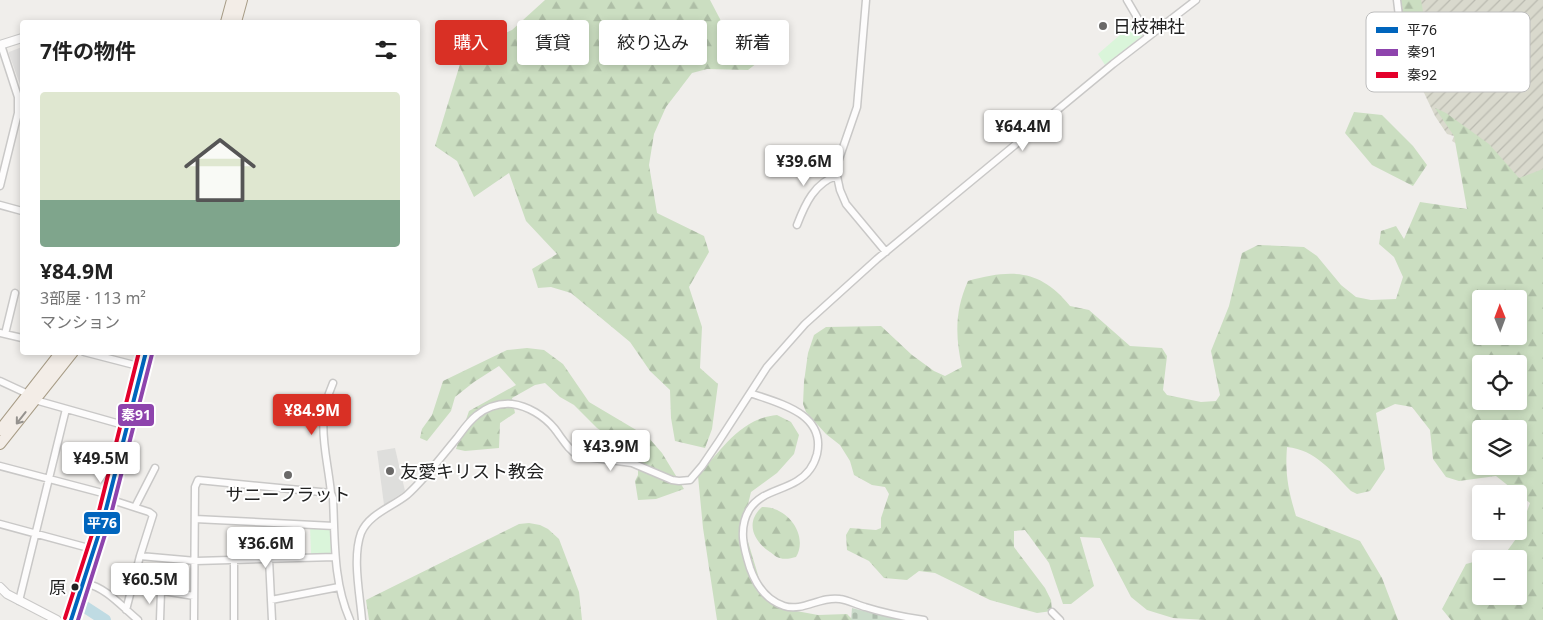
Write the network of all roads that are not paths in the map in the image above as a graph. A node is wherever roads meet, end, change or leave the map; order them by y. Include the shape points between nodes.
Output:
1 (232, 0) edge
2 (242, 0) edge
3 (866, 0) edge
4 (1127, 0) edge
5 (1196, 0) edge
6 (227, 20) edge
7 (237, 20) edge
8 (1148, 36) junction
9 (20, 39) edge
10 (0, 45) edge
11 (20, 96) edge
12 (837, 176) junction
13 (0, 186) edge
14 (0, 205) edge
15 (20, 210) edge
16 (797, 224) dead end
17 (886, 252) junction
18 (15, 293) dead end
19 (2, 334) edge
20 (20, 338) edge
21 (59, 355) edge
22 (70, 355) edge
23 (96, 355) edge
24 (145, 355) edge
25 (142, 367) junction
26 (0, 382) edge
27 (332, 383) dead end
28 (750, 393) junction
29 (32, 397) junction
30 (66, 409) junction
31 (127, 426) junction
32 (0, 430) edge
33 (0, 444) edge
34 (0, 466) edge
35 (155, 468) dead end
36 (49, 479) junction
37 (331, 493) junction
38 (109, 497) junction
39 (135, 507) junction
40 (194, 519) junction
41 (0, 524) edge
42 (334, 526) junction
43 (36, 534) junction
44 (96, 550) junction
45 (140, 556) junction
46 (335, 556) junction
47 (269, 558) junction
48 (234, 560) junction
49 (196, 561) junction
50 (85, 583) junction
51 (132, 586) junction
52 (0, 587) edge
53 (340, 587) junction
54 (161, 591) junction
55 (194, 596) junction
56 (19, 600) junction
57 (271, 600) junction
58 (126, 610) junction
59 (1052, 612) dead end
60 (361, 619) edge
61 (57, 620) edge
62 (71, 620) edge
63 (138, 620) edge
64 (160, 620) edge
65 (194, 620) edge
66 (234, 620) edge
67 (272, 620) edge
68 (350, 620) edge
69 (924, 620) edge
70 (1060, 620) edge

1 - 6 main road
2 - 7 main road
3 - 12 street via 857,108 838,162
4 - 8 street
5 - 8 street
8 - 17 street
9 - 10 street
10 - 11 street
11 - 13 street
12 - 16 street via 816,188
12 - 17 street via 846,204
14 - 15 street
17 - 28 street via 805,324 766,367
18 - 19 street
19 - 20 street
21 - 29 main road
22 - 29 main road
23 - 25 street
24 - 25 street
25 - 31 street
26 - 29 street
27 - 37 street via 322,428
28 - 60 street via 702,466 690,480 679,481 632,463 579,456 545,419 525,407 503,404 484,410 406,495 379,512 362,531 357,555
28 - 69 street via 804,415 815,430 818,444 816,459 804,476 760,498 745,519 744,548 757,586 774,601 790,607 840,599
29 - 30 street
29 - 32 main road
29 -> 33 main road
30 - 31 street
30 - 36 street
31 - 38 street
34 - 36 street
35 - 39 street
36 - 38 street
36 - 43 street
37 - 40 street via 198,480
37 - 42 street
38 - 39 street
38 - 44 street
39 - 45 street via 153,515
40 - 42 street
40 - 49 street
41 - 43 street
42 - 46 street
43 - 44 street
43 - 56 street
44 - 50 street
45 - 49 street
45 - 51 street
46 - 47 street
46 - 53 street
47 - 48 street
47 - 57 street
48 - 49 street
48 - 66 street
49 - 55 street
50 - 58 street via 104,591
50 - 62 street
51 - 54 street
51 - 58 street
52 - 56 street
53 - 57 street
53 - 68 street
54 - 55 street
54 - 64 street
55 - 65 street
56 - 61 street
57 - 67 street
58 - 63 street
59 - 70 street

